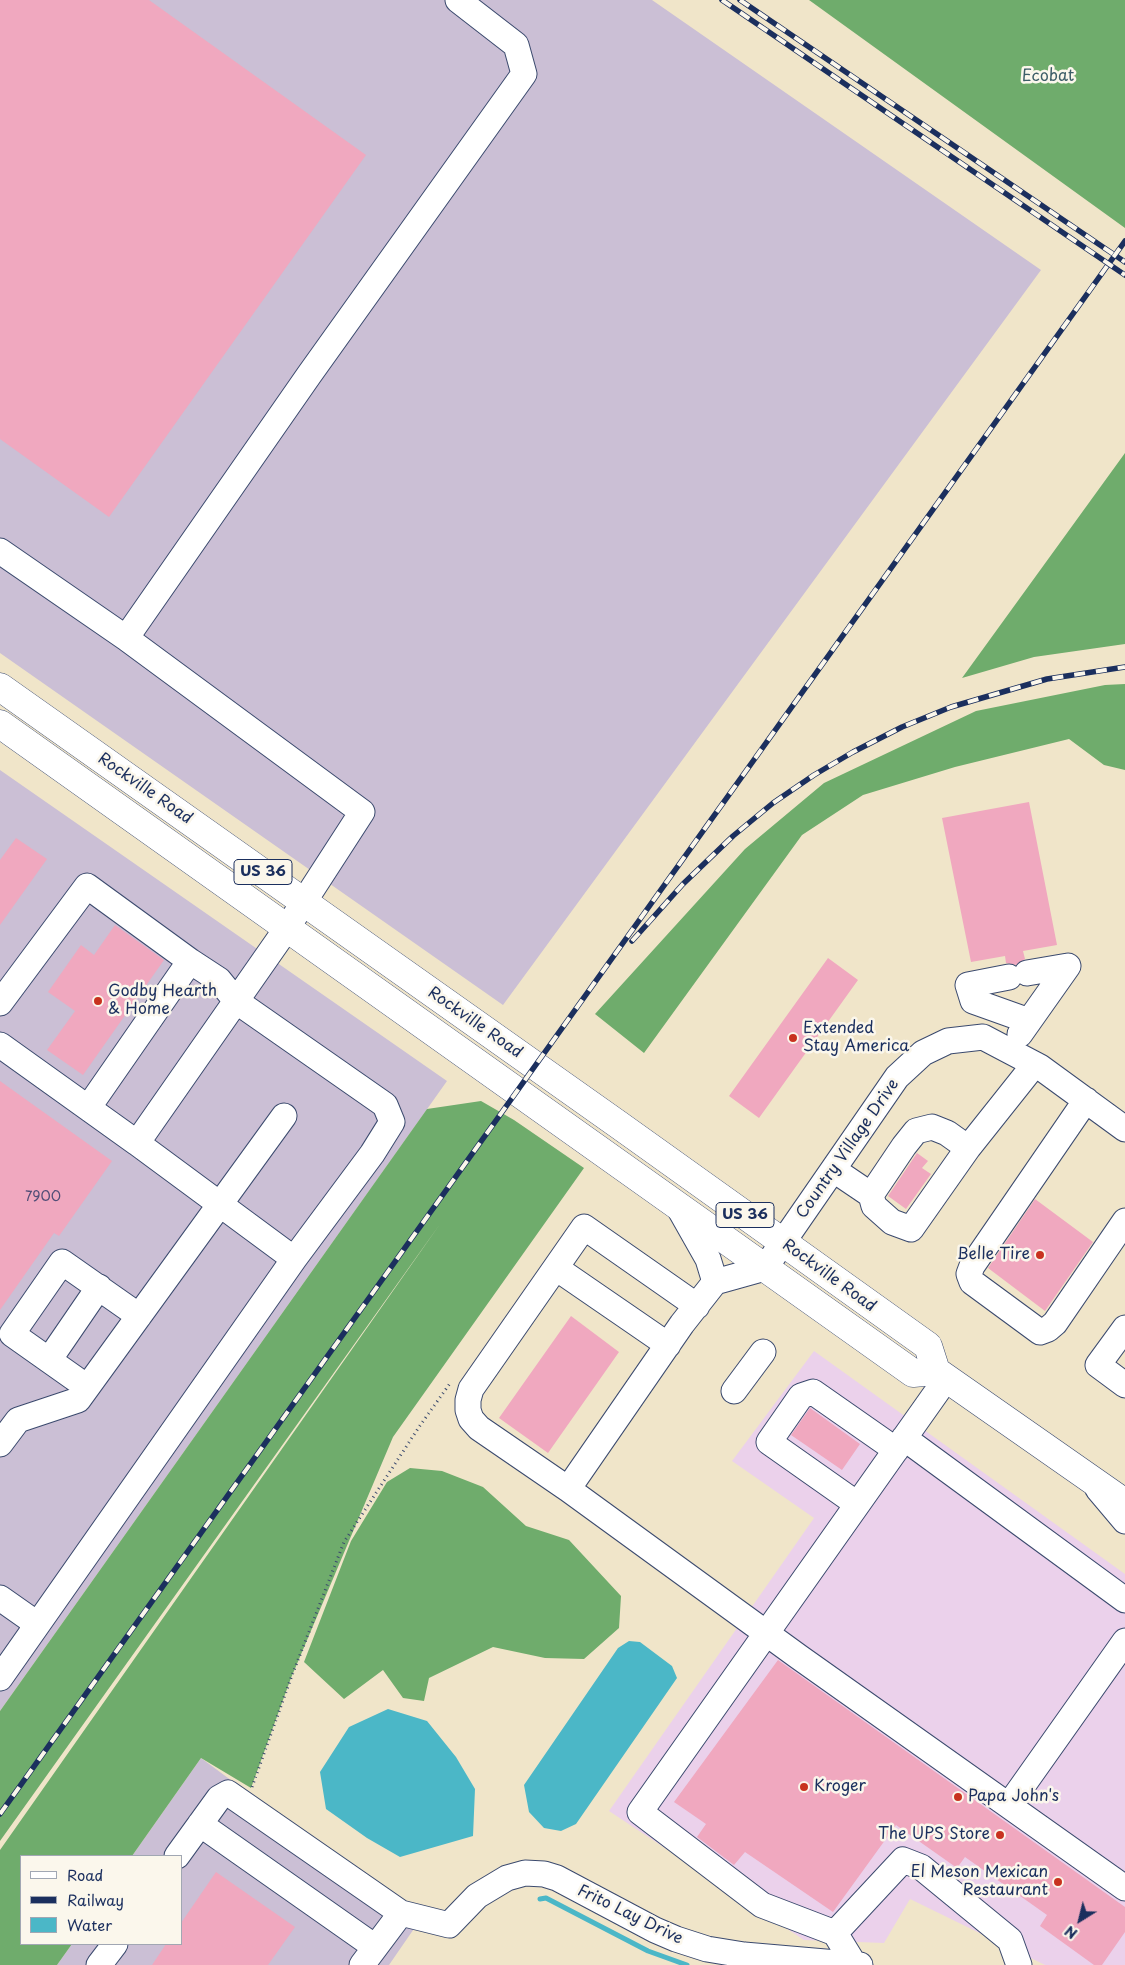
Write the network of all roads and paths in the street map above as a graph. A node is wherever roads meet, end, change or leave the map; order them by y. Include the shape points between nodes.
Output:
1 (458, 0) edge
2 (0, 551) edge
3 (126, 638) junction
4 (0, 687) edge
5 (0, 724) edge
6 (303, 901) junction
7 (287, 928) junction
8 (190, 961) junction
9 (236, 1001) junction
10 (0, 1003) edge
11 (1029, 1021) junction
12 (0, 1045) edge
13 (1008, 1050) junction
14 (1034, 1065) junction
15 (1086, 1100) junction
16 (88, 1108) junction
17 (284, 1116) dead end
18 (1125, 1129) edge
19 (137, 1143) junction
20 (968, 1148) junction
21 (834, 1170) junction
22 (871, 1195) junction
23 (219, 1204) junction
24 (677, 1205) junction
25 (1125, 1221) edge
26 (783, 1242) junction
27 (294, 1259) junction
28 (556, 1268) junction
29 (765, 1268) junction
30 (715, 1282) junction
31 (99, 1287) junction
32 (697, 1306) junction
33 (139, 1316) junction
34 (1125, 1328) edge
35 (668, 1345) junction
36 (763, 1352) dead end
37 (49, 1360) junction
38 (941, 1375) junction
39 (453, 1378) dead end
40 (1125, 1386) edge
41 (87, 1387) junction
42 (734, 1391) dead end
43 (0, 1444) edge
44 (900, 1444) junction
45 (1092, 1481) junction
46 (568, 1489) junction
47 (1125, 1503) edge
48 (857, 1504) junction
49 (1125, 1521) edge
50 (0, 1598) edge
51 (1125, 1600) edge
52 (37, 1624) junction
53 (766, 1633) junction
54 (1125, 1641) edge
55 (0, 1678) edge
56 (251, 1788) dead end
57 (1009, 1805) junction
58 (200, 1824) junction
59 (178, 1855) edge
60 (1125, 1888) edge
61 (401, 1913) junction
62 (835, 1933) junction
63 (114, 1945) edge
64 (369, 1956) edge
65 (854, 1964) edge
66 (100, 1965) edge
67 (860, 1965) edge
68 (1019, 1965) edge

1 - 3 street via 516,45 524,74
2 - 3 street
3 - 6 street via 362,812
4 - 6 main road, Rockville Road / US 36
5 - 7 main road, Rockville Road / US 36
6 - 7 street
6 - 26 main road, Rockville Road / US 36
7 - 9 street
7 - 24 main road, Rockville Road / US 36
8 - 9 street via 218,980
8 - 10 street via 87,886
8 - 16 street
9 - 19 street
9 - 27 street via 385,1105 392,1122
11 - 11 street via 1068,966 968,985 973,1001
11 - 13 street
12 - 16 street
13 - 14 street, Country Village Drive
13 - 21 street, Country Village Drive via 983,1037 948,1041 924,1053 898,1077
14 - 15 street, Country Village Drive
14 - 20 street
15 - 18 street, Country Village Drive
15 - 25 street via 969,1274 972,1282 1040,1332 1054,1323
16 - 19 street
17 - 23 street
19 - 23 street
20 - 22 street via 932,1127 916,1131
20 - 22 street via 911,1229 892,1222 874,1206
21 - 22 street
21 - 26 street, Country Village Drive
23 - 27 street
23 - 33 street
24 - 29 main road, Rockville Road / US 36
24 - 30 street via 708,1259
26 - 29 street, Country Village Drive
26 - 38 main road, Rockville Road / US 36 via 928,1346
27 - 52 street
28 - 32 street via 584,1227
28 - 35 street
28 - 46 street via 471,1389 468,1410 479,1428
29 - 30 street
29 - 38 main road, Rockville Road / US 36 via 913,1373
30 - 32 street
31 - 33 street
31 - 37 street
31 - 37 street via 62,1262 12,1334
32 - 35 street
33 - 41 street
34 - 40 street via 1098,1366
35 - 46 street
36 - 42 street
37 - 41 street
38 - 44 street
38 - 45 main road
39 - 56 path via 344,1542
41 - 43 street via 78,1400 18,1420
44 - 48 street
44 - 48 street via 813,1392 801,1396 769,1442
44 - 51 street
45 - 47 main road
45 - 49 street
46 - 53 street
48 - 53 street
50 - 52 street
52 - 55 street
53 - 57 street
53 - 62 street via 640,1812 762,1905
54 - 57 street
57 - 60 street
58 - 59 street
58 - 61 street via 219,1798 228,1793
58 - 64 street
61 - 64 street
61 - 65 street, Frito Lay Drive via 449,1925 477,1896 507,1878 524,1873 544,1874 656,1930 707,1949
62 - 65 street
62 - 68 street via 903,1860 921,1867 1010,1940
63 - 66 street
65 - 67 street, Frito Lay Drive

